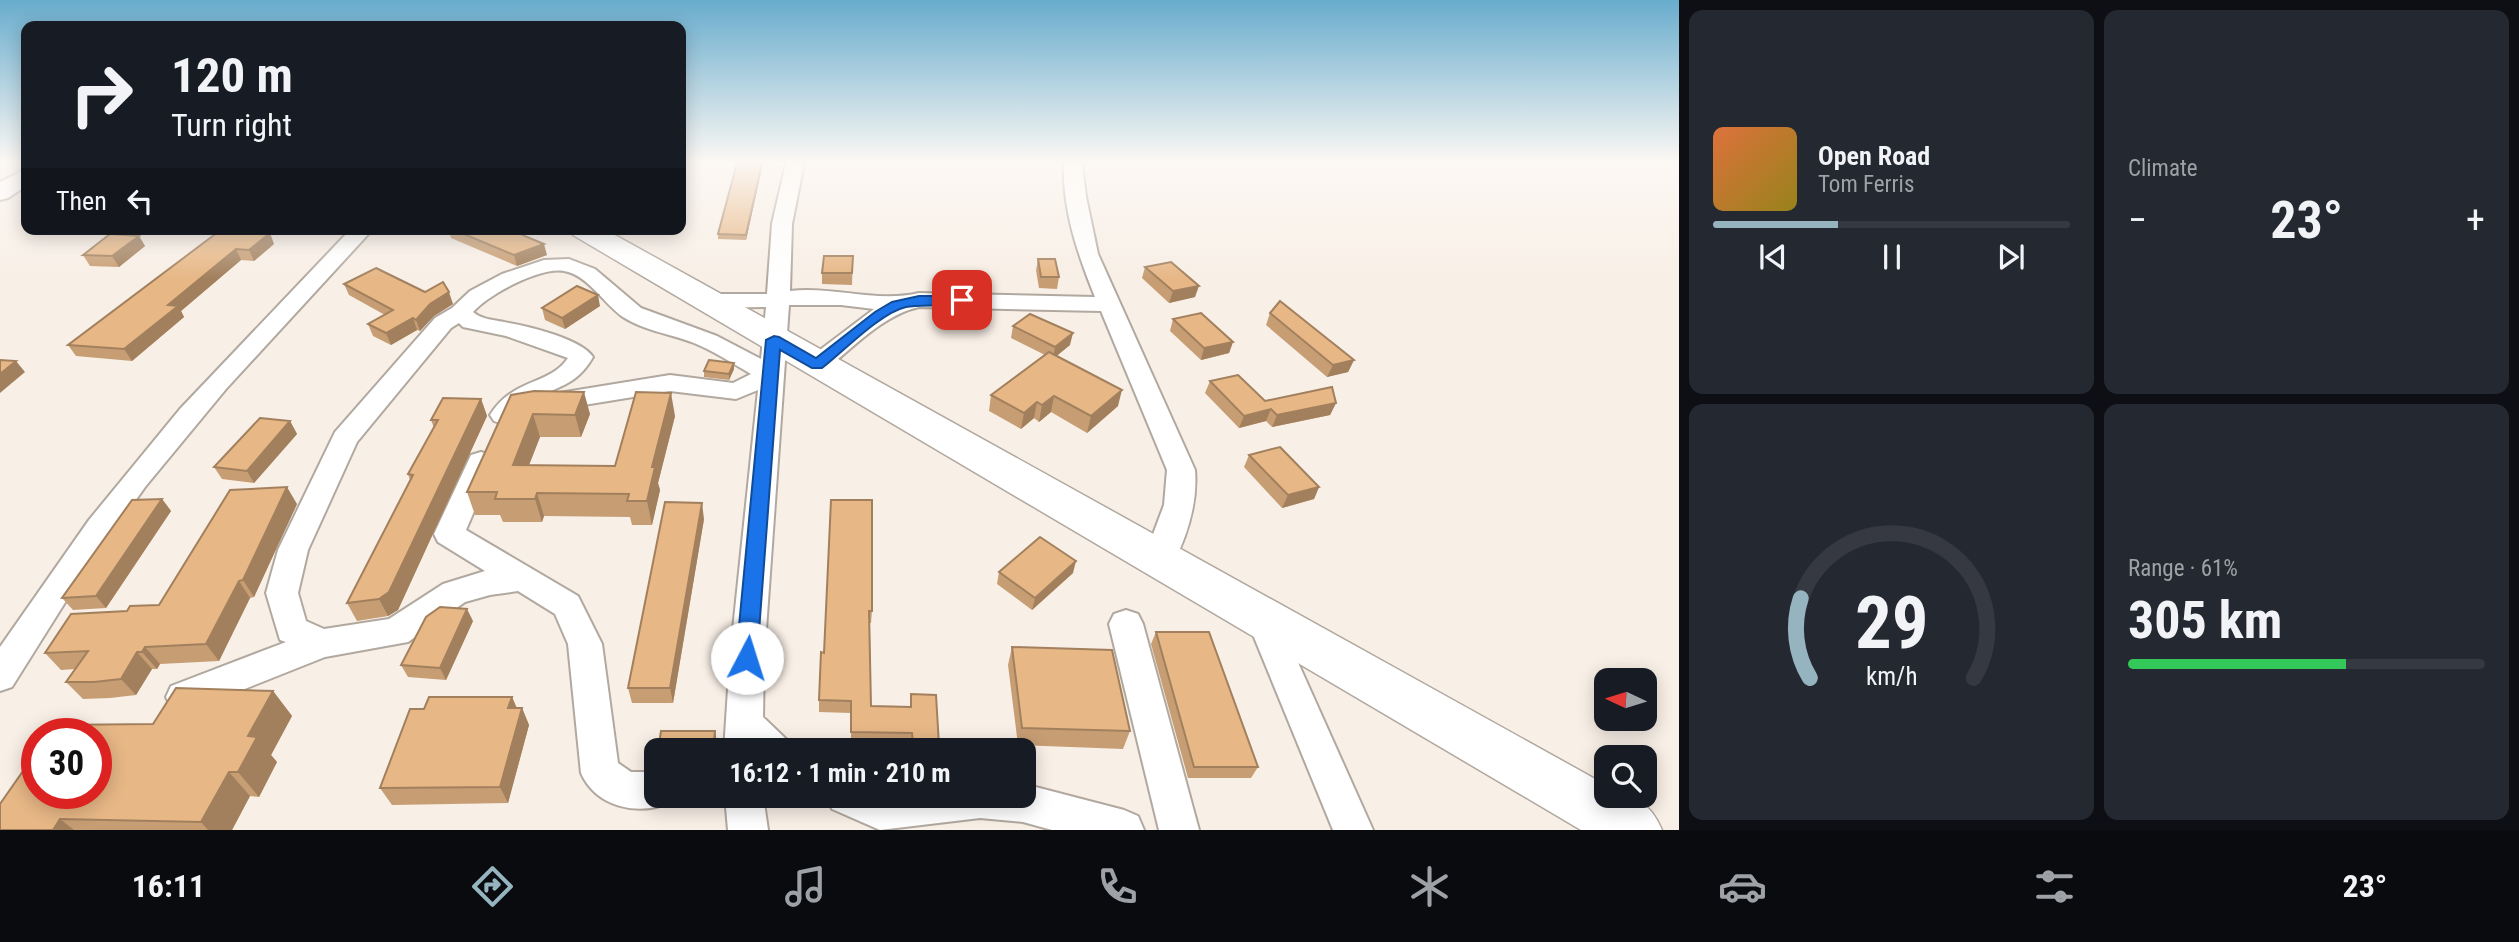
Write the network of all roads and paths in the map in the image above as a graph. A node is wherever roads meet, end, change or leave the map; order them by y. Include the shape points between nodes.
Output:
1 (787, 202) edge
2 (1077, 202) edge
3 (357, 235) edge
4 (593, 235) edge
5 (1108, 304) junction
6 (897, 305) junction
7 (460, 313) junction
8 (774, 338) junction
9 (817, 364) junction
10 (506, 408) junction
11 (1159, 561) junction
12 (522, 578) junction
13 (1263, 620) junction
14 (1126, 624) dead end
15 (323, 643) junction
16 (0, 676) edge
17 (184, 697) edge
18 (744, 738) edge
19 (644, 790) edge
20 (1036, 806) edge
21 (745, 808) edge
22 (874, 808) edge
23 (906, 808) edge
24 (748, 830) edge
25 (1124, 830) edge
26 (1179, 830) edge
27 (1353, 830) edge
28 (1634, 830) edge

1 - 8 street
2 - 5 street via 1088,254
3 - 16 street via 190,415 136,480 83,549
4 - 8 main road
5 - 6 street via 946,299
5 - 11 street via 1181,470 1183,487
6 - 8 street via 797,297
6 - 9 street
7 - 8 street via 471,300 495,287 539,267 567,264 599,281 633,313 663,326 708,341
7 - 10 street via 471,321 573,350 581,357 566,374
7 - 15 street via 443,323 345,438 293,550 282,593 292,630
8 - 9 main road
8 - 10 street via 736,391 670,383
8 - 18 street
9 - 11 main road
10 - 12 street via 449,534
11 - 13 main road
12 - 15 street via 454,593 396,632
12 - 19 street via 567,606 584,644 600,773 626,790
13 - 27 street
13 - 28 main road
14 - 26 street
15 - 17 street
20 - 25 street
21 - 24 street
22 - 23 street

